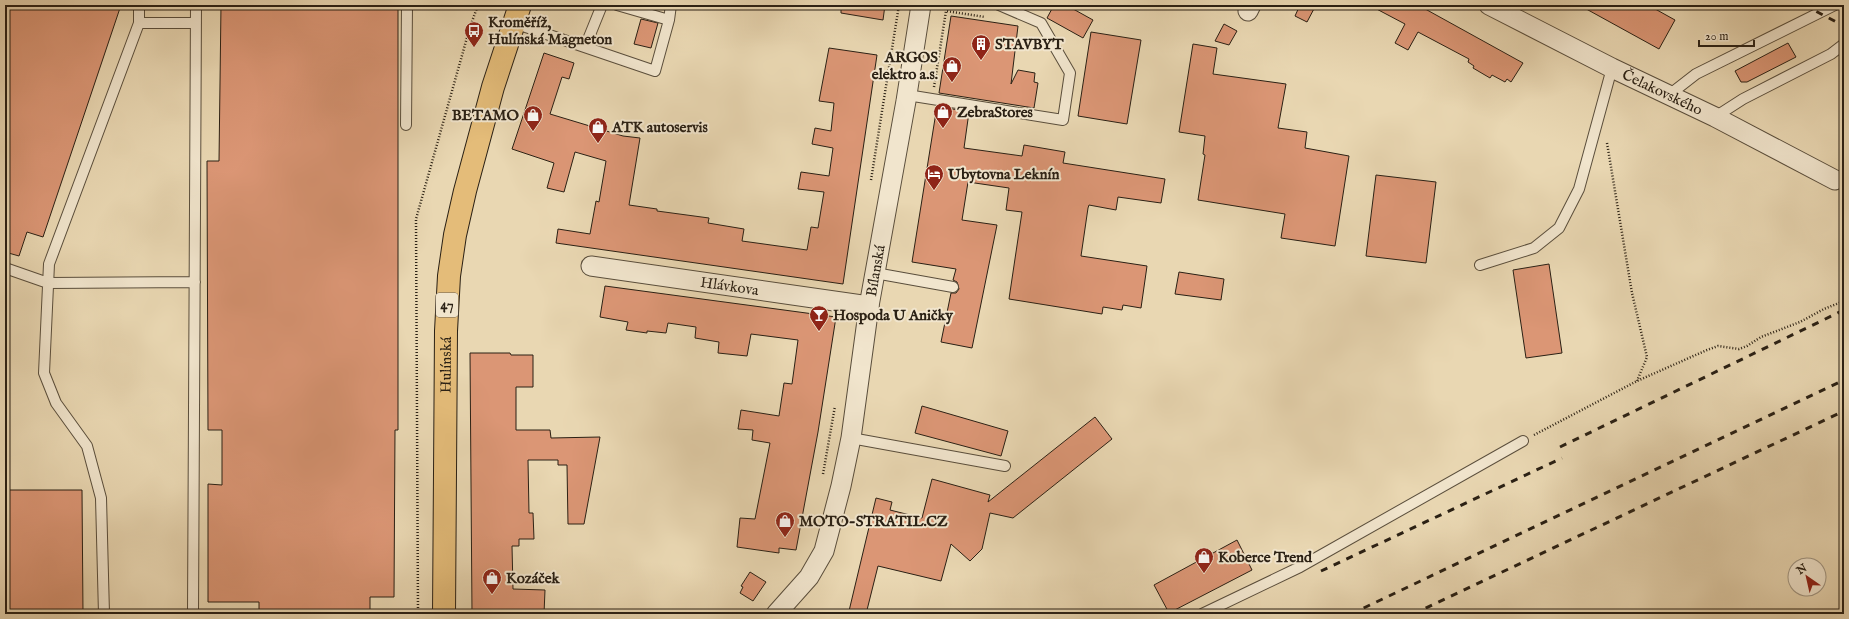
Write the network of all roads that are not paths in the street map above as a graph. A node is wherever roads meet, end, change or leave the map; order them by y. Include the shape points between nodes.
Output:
1 (139, 5) edge
2 (196, 5) edge
3 (407, 5) edge
4 (602, 5) edge
5 (617, 5) edge
6 (671, 5) edge
7 (921, 5) edge
8 (1000, 5) edge
9 (1489, 5) edge
10 (1835, 5) edge
11 (517, 14) edge
12 (669, 20) junction
13 (139, 23) junction
14 (196, 23) junction
15 (1844, 44) edge
16 (585, 47) junction
17 (1612, 68) junction
18 (908, 90) junction
19 (1669, 96) junction
20 (1715, 117) junction
21 (406, 125) dead end
22 (1839, 182) edge
23 (1480, 265) dead end
24 (591, 266) dead end
25 (5, 268) edge
26 (875, 273) junction
27 (195, 282) junction
28 (48, 283) junction
29 (953, 286) dead end
30 (869, 306) junction
31 (851, 438) junction
32 (1523, 441) road end
33 (1005, 466) dead end
34 (104, 614) edge
35 (193, 614) edge
36 (444, 614) edge
37 (776, 614) edge
38 (1202, 614) edge

1 - 13 lane
2 - 14 lane
3 - 21 lane
4 - 16 lane
5 - 12 lane
6 - 12 lane
7 - 18 street, Bílanská
8 - 18 lane via 1041,23 1070,73 1063,120
9 - 17 street, Čelakovského
10 - 19 lane via 1696,74
11 - 16 lane
11 - 36 main road, Hulínská / 47 via 493,87 465,191 449,276 446,331
12 - 16 lane via 655,71
13 - 14 lane
13 - 28 lane via 49,264
14 - 27 lane
15 - 20 lane via 1831,54 1743,99
17 - 19 street, Čelakovského
17 - 23 lane via 1579,189 1559,228 1534,248
18 - 26 street, Bílanská
19 - 20 street, Čelakovského
20 - 22 street, Čelakovského
24 - 30 street, Hlávkova
25 - 28 lane
26 - 29 lane
26 - 30 street, Bílanská
27 - 28 lane
27 - 35 lane
28 - 34 lane via 44,373 56,403 87,446 101,498
30 - 31 street, Bílanská
31 - 33 lane
31 - 37 street, Bílanská via 824,551 809,577
32 - 38 lane via 1300,567

